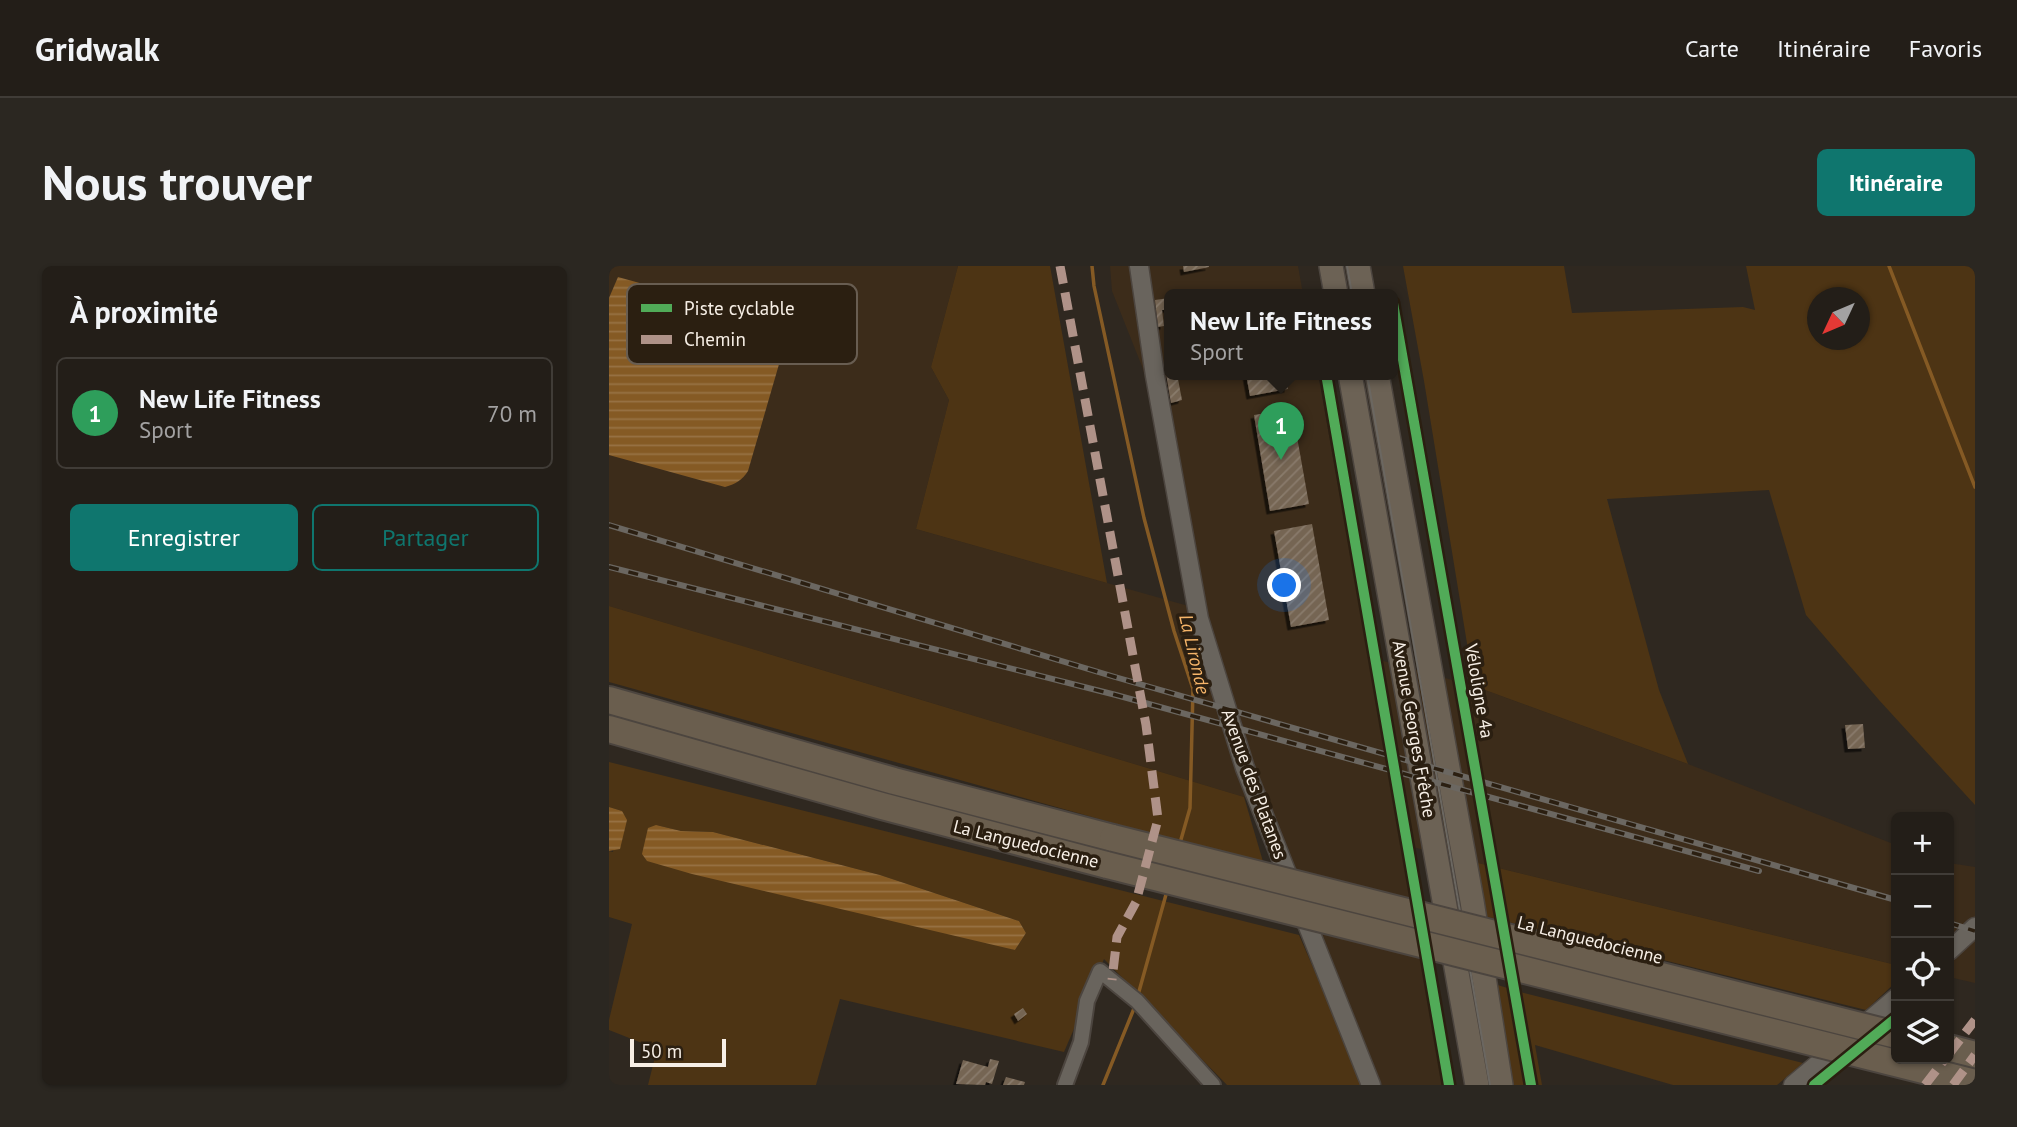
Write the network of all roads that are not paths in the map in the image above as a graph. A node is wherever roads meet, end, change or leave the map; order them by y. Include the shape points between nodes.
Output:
1 (1139, 266) edge
2 (1331, 266) edge
3 (1358, 266) edge
4 (1335, 289) edge
5 (1362, 289) edge
6 (1351, 380) edge
7 (1378, 380) edge
8 (609, 700) edge
9 (609, 729) edge
10 (1975, 927) edge
11 (1954, 946) edge
12 (1892, 1001) edge
13 (1891, 1034) edge
14 (1954, 1049) edge
15 (1975, 1055) edge
16 (1975, 1083) edge
17 (1065, 1085) edge
18 (1213, 1085) edge
19 (1371, 1085) edge
20 (1477, 1085) edge
21 (1501, 1085) edge
22 (1793, 1085) edge

1 - 19 street, Avenue des Platanes via 1199,619 1245,768
2 - 4 main road
3 - 5 main road
6 - 20 main road, Avenue Georges Frêche
7 - 21 main road, Avenue Georges Frêche
8 - 13 highway, La Languedocienne, bridge via 1113,838
9 - 16 highway, La Languedocienne, bridge via 1107,864
10 - 11 street
12 - 22 street
14 - 15 highway
17 - 18 street via 1081,1042 1087,1001 1100,971 1137,1001

